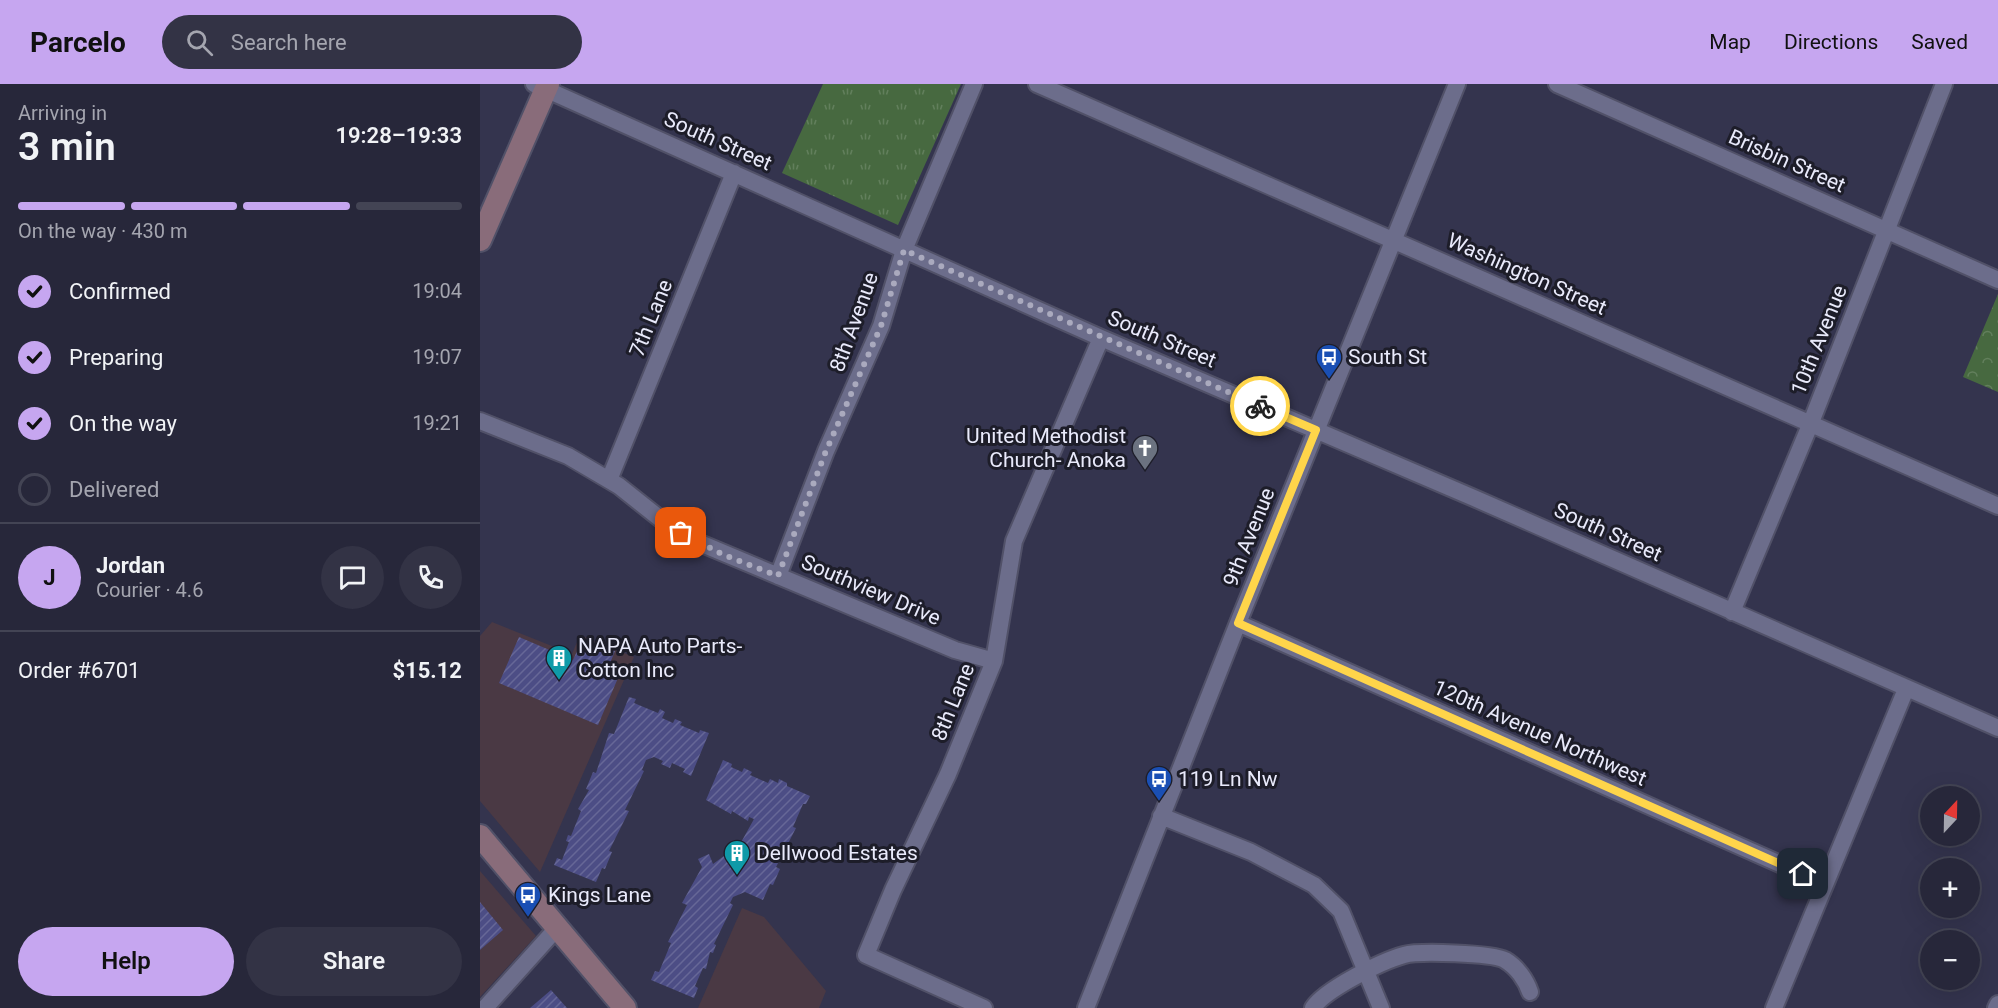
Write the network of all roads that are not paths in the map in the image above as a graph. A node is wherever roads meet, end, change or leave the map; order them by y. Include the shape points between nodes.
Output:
1 (974, 84) edge
2 (1037, 84) edge
3 (1457, 84) edge
4 (1557, 84) edge
5 (1944, 84) edge
6 (542, 86) edge
7 (734, 173) junction
8 (1887, 230) junction
9 (480, 240) edge
10 (1396, 240) junction
11 (904, 250) junction
12 (1998, 280) edge
13 (1101, 338) junction
14 (480, 421) edge
15 (1810, 425) junction
16 (1316, 430) junction
17 (609, 480) junction
18 (1998, 506) edge
19 (778, 576) junction
20 (1732, 612) junction
21 (1238, 623) junction
22 (994, 661) junction
23 (1906, 689) junction
24 (1998, 728) edge
25 (1161, 816) junction
26 (480, 836) edge
27 (1825, 884) junction
28 (557, 928) junction
29 (1366, 972) junction
30 (1530, 992) dead end
31 (485, 1008) edge
32 (625, 1008) edge
33 (984, 1008) edge
34 (1086, 1008) edge
35 (1313, 1008) edge
36 (1381, 1008) edge
37 (1774, 1008) edge

1 - 11 street, 8th Avenue
2 - 10 street, Washington Street
3 - 10 street, 9th Avenue
4 - 8 street, Brisbin Street
5 - 8 street, 10th Avenue
6 - 7 street, South Street
6 - 9 main road
7 - 11 street, South Street
7 - 17 street, 7th Lane
8 - 12 street, Brisbin Street
8 - 15 street, 10th Avenue
10 - 15 street, Washington Street
10 - 16 street, 9th Avenue
11 - 13 street, South Street
11 - 19 street, 8th Avenue via 881,326 826,451
13 - 16 street, South Street
13 - 22 street, 8th Lane via 1014,541
14 - 17 street, Southview Drive via 568,456
15 - 18 street, Washington Street
15 - 20 street, 10th Avenue
16 - 20 street, South Street
16 - 21 street, 9th Avenue
17 - 19 street, Southview Drive via 686,536
19 - 22 street, Southview Drive via 955,650
20 - 23 street, South Street
21 - 25 street, 9th Avenue
21 - 27 street, 120th Avenue Northwest
22 - 33 street, 8th Lane via 866,955
23 - 24 street, South Street
23 - 27 street
25 - 29 street via 1251,852 1314,885 1341,911
25 - 34 street, 9th Avenue
26 - 28 main road
27 - 37 street
28 - 31 street
28 - 32 main road
29 - 30 street via 1405,954 1484,954 1505,960 1525,978
29 - 35 street via 1319,998
29 - 36 street

